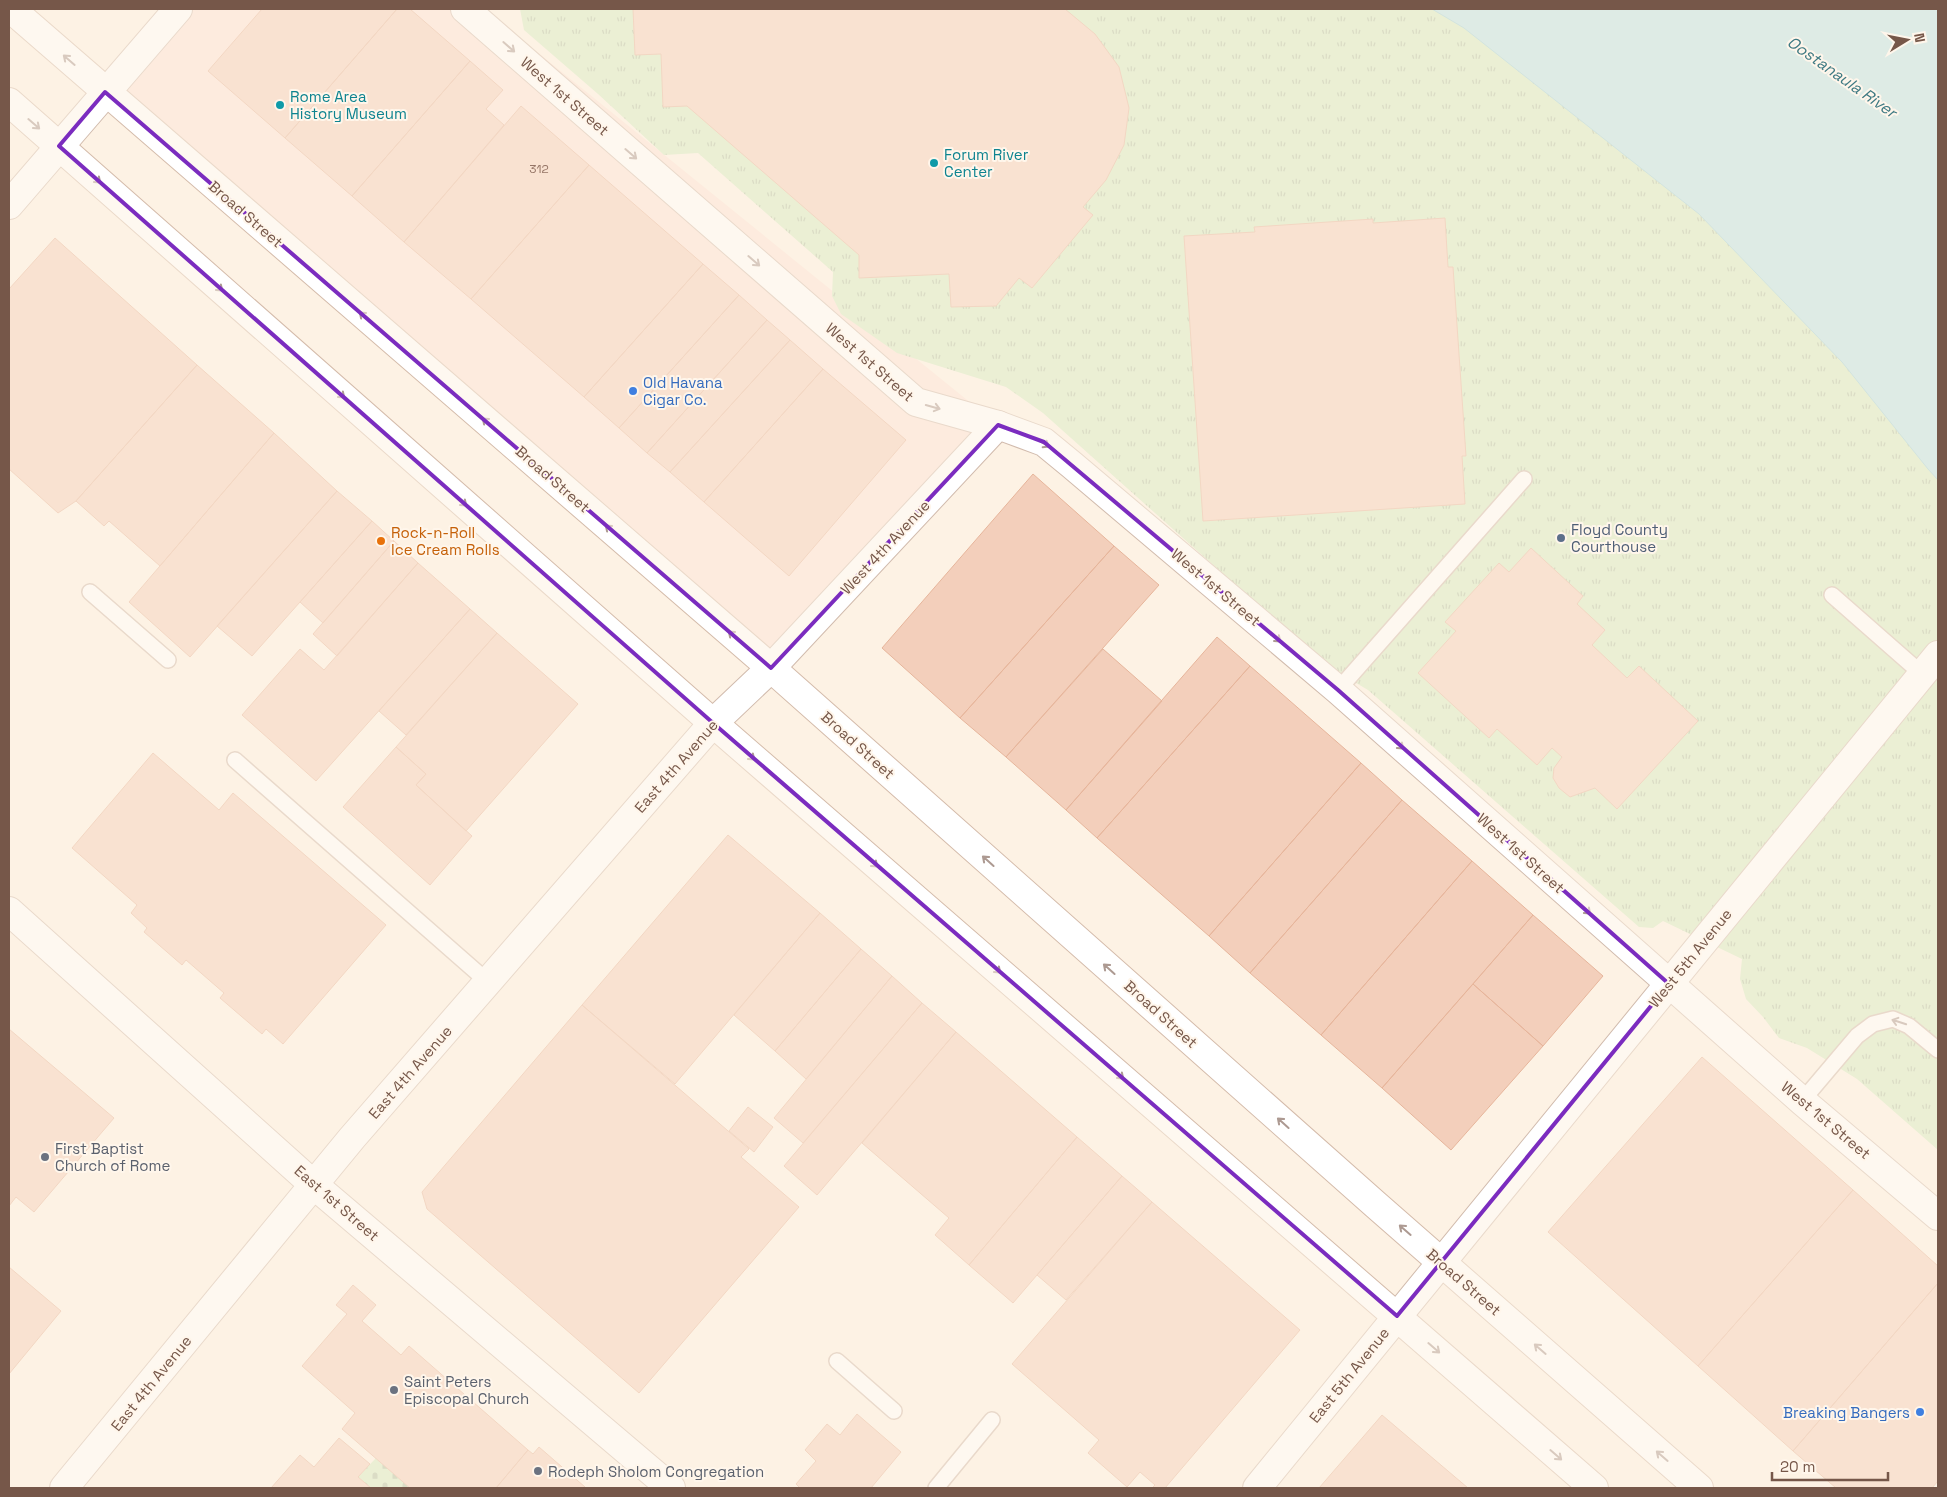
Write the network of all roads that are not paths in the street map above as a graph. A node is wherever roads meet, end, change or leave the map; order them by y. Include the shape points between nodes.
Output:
1 (11, 9) edge
2 (178, 9) edge
3 (465, 9) edge
4 (105, 92) junction
5 (9, 102) edge
6 (59, 146) junction
7 (9, 205) edge
8 (998, 425) junction
9 (1524, 479) dead end
10 (90, 592) dead end
11 (1832, 595) dead end
12 (168, 660) dead end
13 (1930, 664) edge
14 (771, 668) junction
15 (1338, 690) junction
16 (712, 723) junction
17 (235, 760) dead end
18 (9, 911) edge
19 (488, 982) junction
20 (1669, 984) junction
21 (1938, 1050) edge
22 (1802, 1101) junction
23 (314, 1185) junction
24 (1938, 1216) edge
25 (1442, 1262) junction
26 (1397, 1316) junction
27 (838, 1362) dead end
28 (894, 1411) dead end
29 (992, 1420) dead end
30 (64, 1488) edge
31 (671, 1488) edge
32 (936, 1488) edge
33 (1257, 1488) edge
34 (1594, 1488) edge
35 (1699, 1488) edge

4 -> 1 street, Broad Street
2 - 4 street
3 -> 8 street, West 1st Street via 916,402
4 - 6 street
14 -> 4 street, Broad Street
5 -> 6 street
6 - 7 street
6 -> 16 street
8 - 14 street, West 4th Avenue
8 -> 15 street, West 1st Street via 1044,442
9 - 15 lane
10 - 12 lane
11 - 13 lane
13 - 20 street, West 5th Avenue
14 - 16 street, East 4th Avenue
25 -> 14 street, Broad Street
15 -> 20 street, West 1st Street
16 - 19 street, East 4th Avenue
16 -> 26 street
17 - 19 lane
18 - 23 street, East 1st Street
19 - 23 street, East 4th Avenue
20 - 22 street, West 1st Street
20 - 25 street, West 5th Avenue
21 -> 22 lane via 1909,1026 1893,1019 1873,1024 1857,1036
22 - 24 street, West 1st Street
23 - 30 street, East 4th Avenue
23 - 31 street, East 1st Street
25 - 26 street, East 5th Avenue
35 -> 25 street, Broad Street
26 - 33 street, East 5th Avenue
26 -> 34 street
27 - 28 lane
29 - 32 lane

